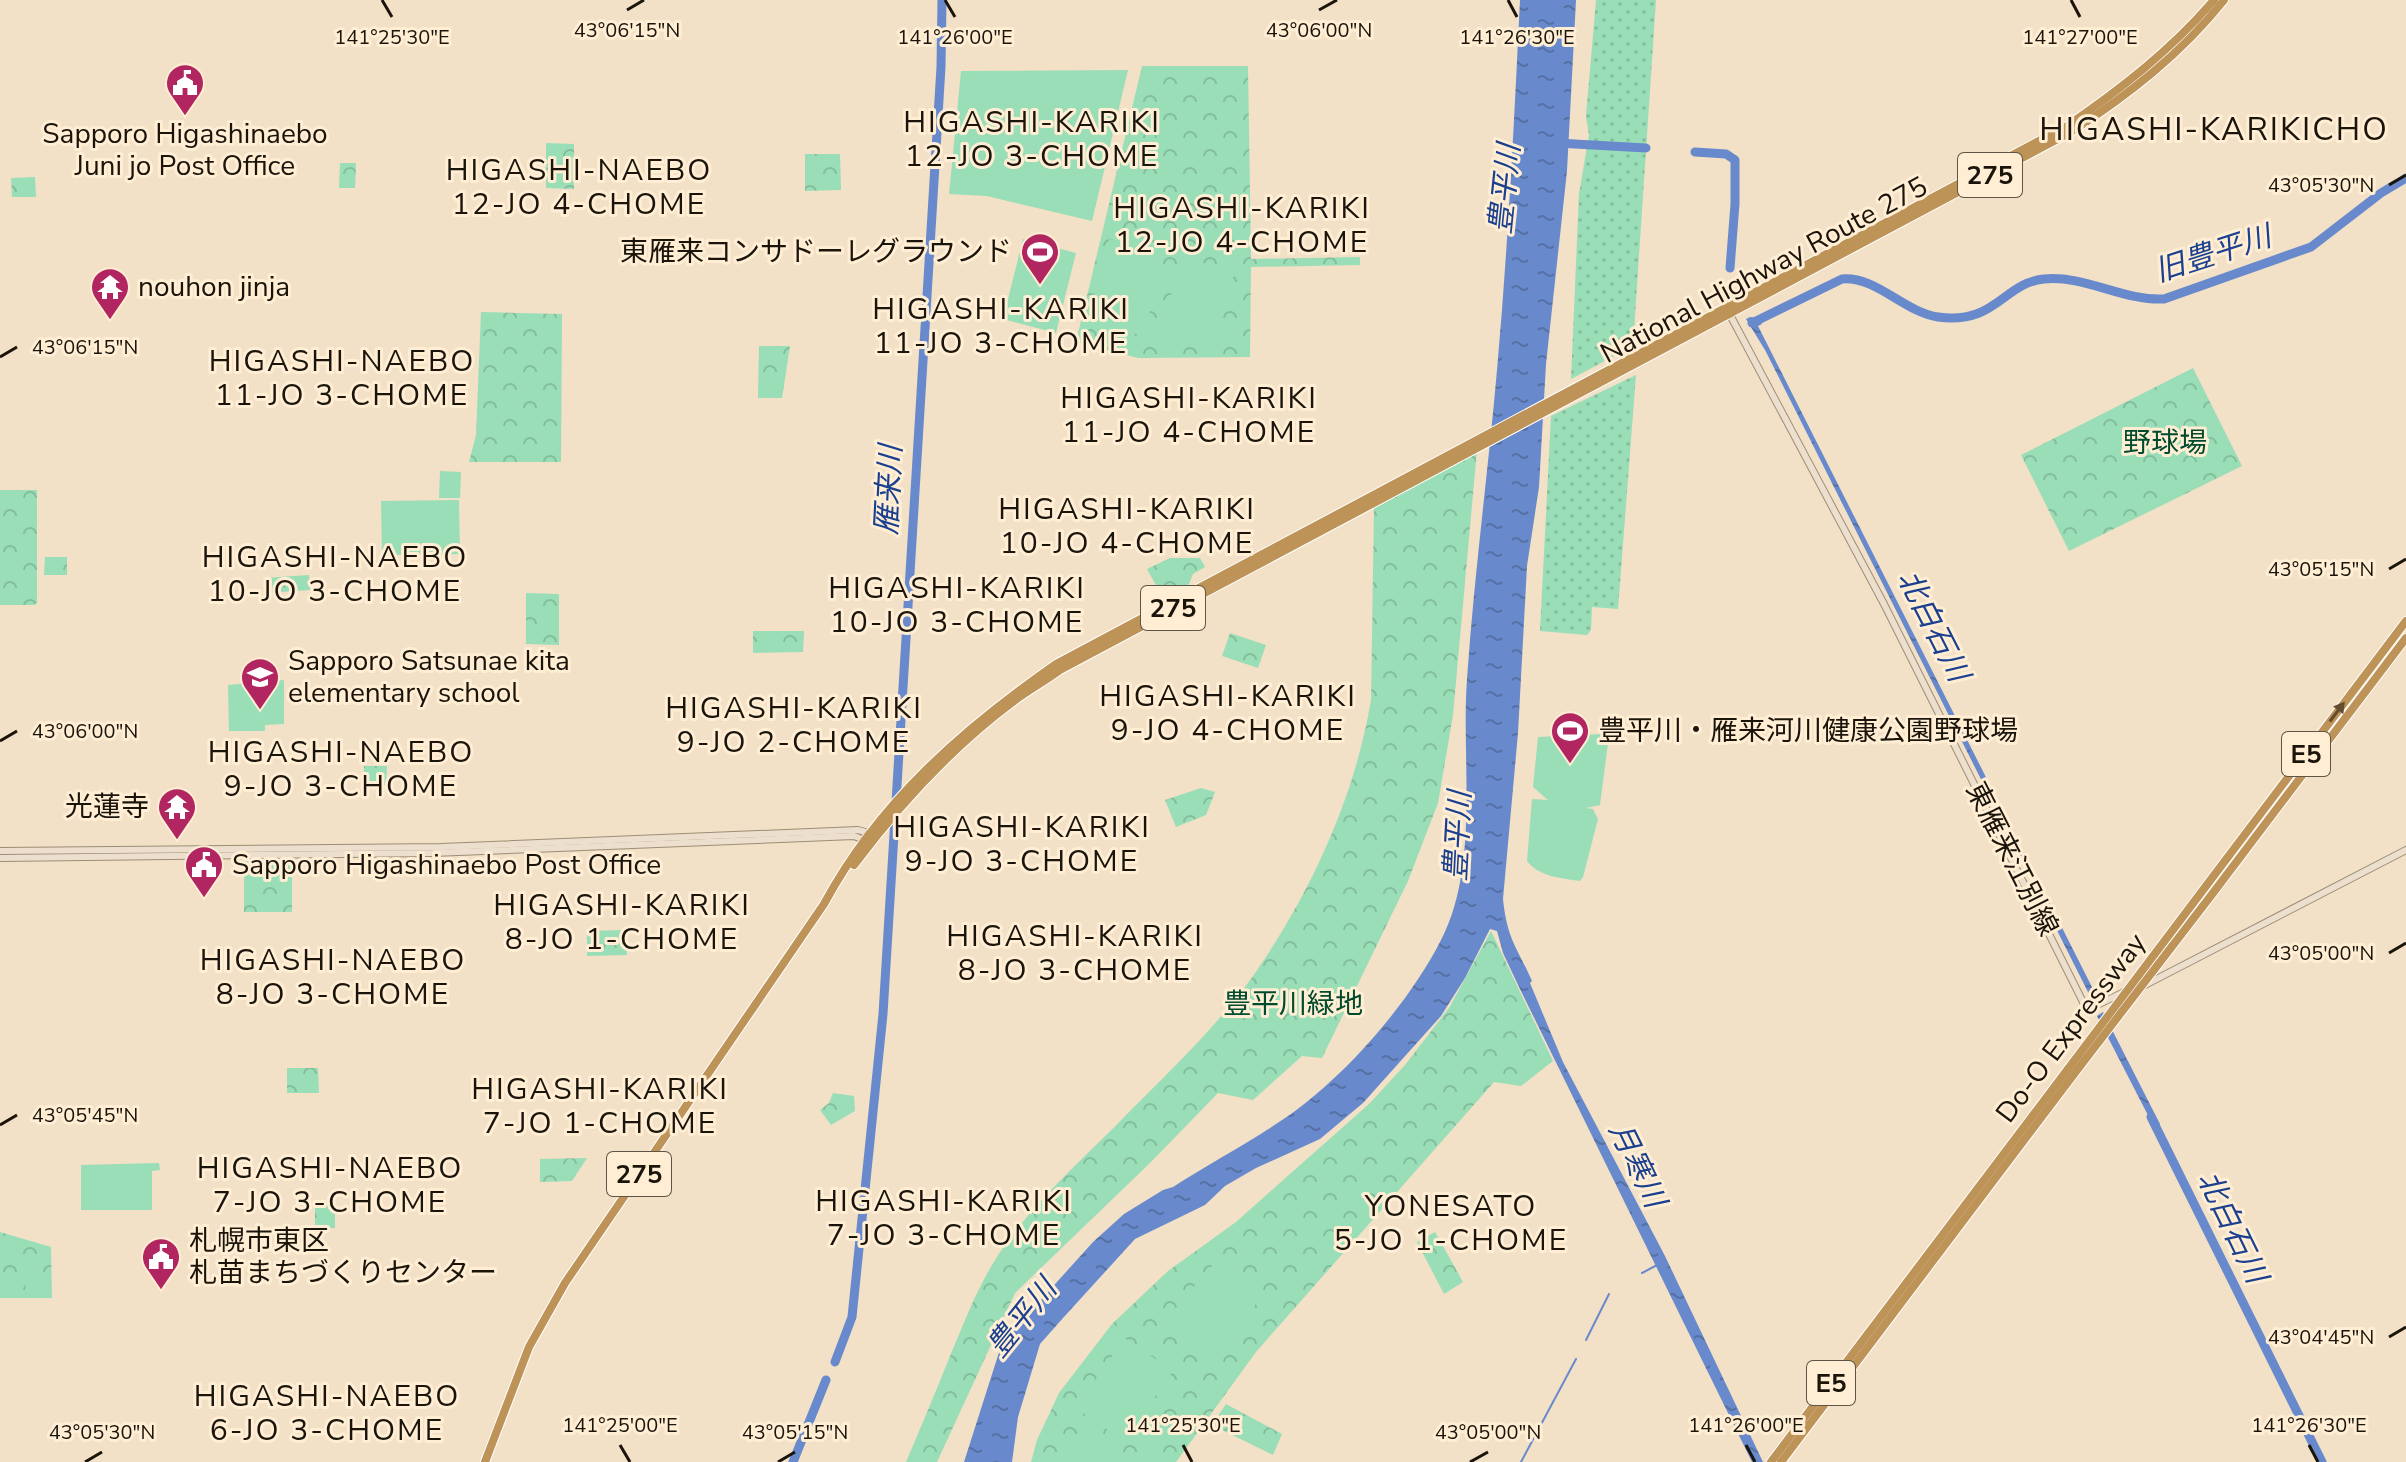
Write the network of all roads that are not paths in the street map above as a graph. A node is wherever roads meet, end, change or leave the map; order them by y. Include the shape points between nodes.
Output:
1 (2214, 0) edge
2 (2224, 0) edge
3 (1728, 310) junction
4 (1297, 538) junction
5 (2406, 621) edge
6 (2406, 638) edge
7 (870, 838) junction
8 (2406, 850) edge
9 (0, 851) edge
10 (0, 858) edge
11 (2209, 890) junction
12 (1894, 1305) junction
13 (485, 1462) edge
14 (1771, 1462) edge
15 (1781, 1462) edge

1 - 3 highway, National Highway Route 275 / 275 via 2148,67 2067,126
2 - 3 highway, National Highway Route 275 / 275 via 2155,72 2071,132
3 - 4 highway, National Highway Route 275 / 275
3 - 8 main road, 東雁来江別線 via 1884,604 2087,1010 2148,984
4 - 7 highway, 275 via 1060,670 1013,702 959,747
4 - 7 highway, 275 via 1056,664 982,717 930,763
11 -> 5 highway, Do-O Expressway / E5
6 - 11 highway, Do-O Expressway / E5
7 - 9 main road via 858,830 391,848
7 - 10 main road via 468,852
7 - 13 highway, 275 via 569,1277 529,1347
11 - 12 highway, Do-O Expressway / E5, bridge
12 - 14 highway, Do-O Expressway / E5
12 - 15 highway, Do-O Expressway / E5

